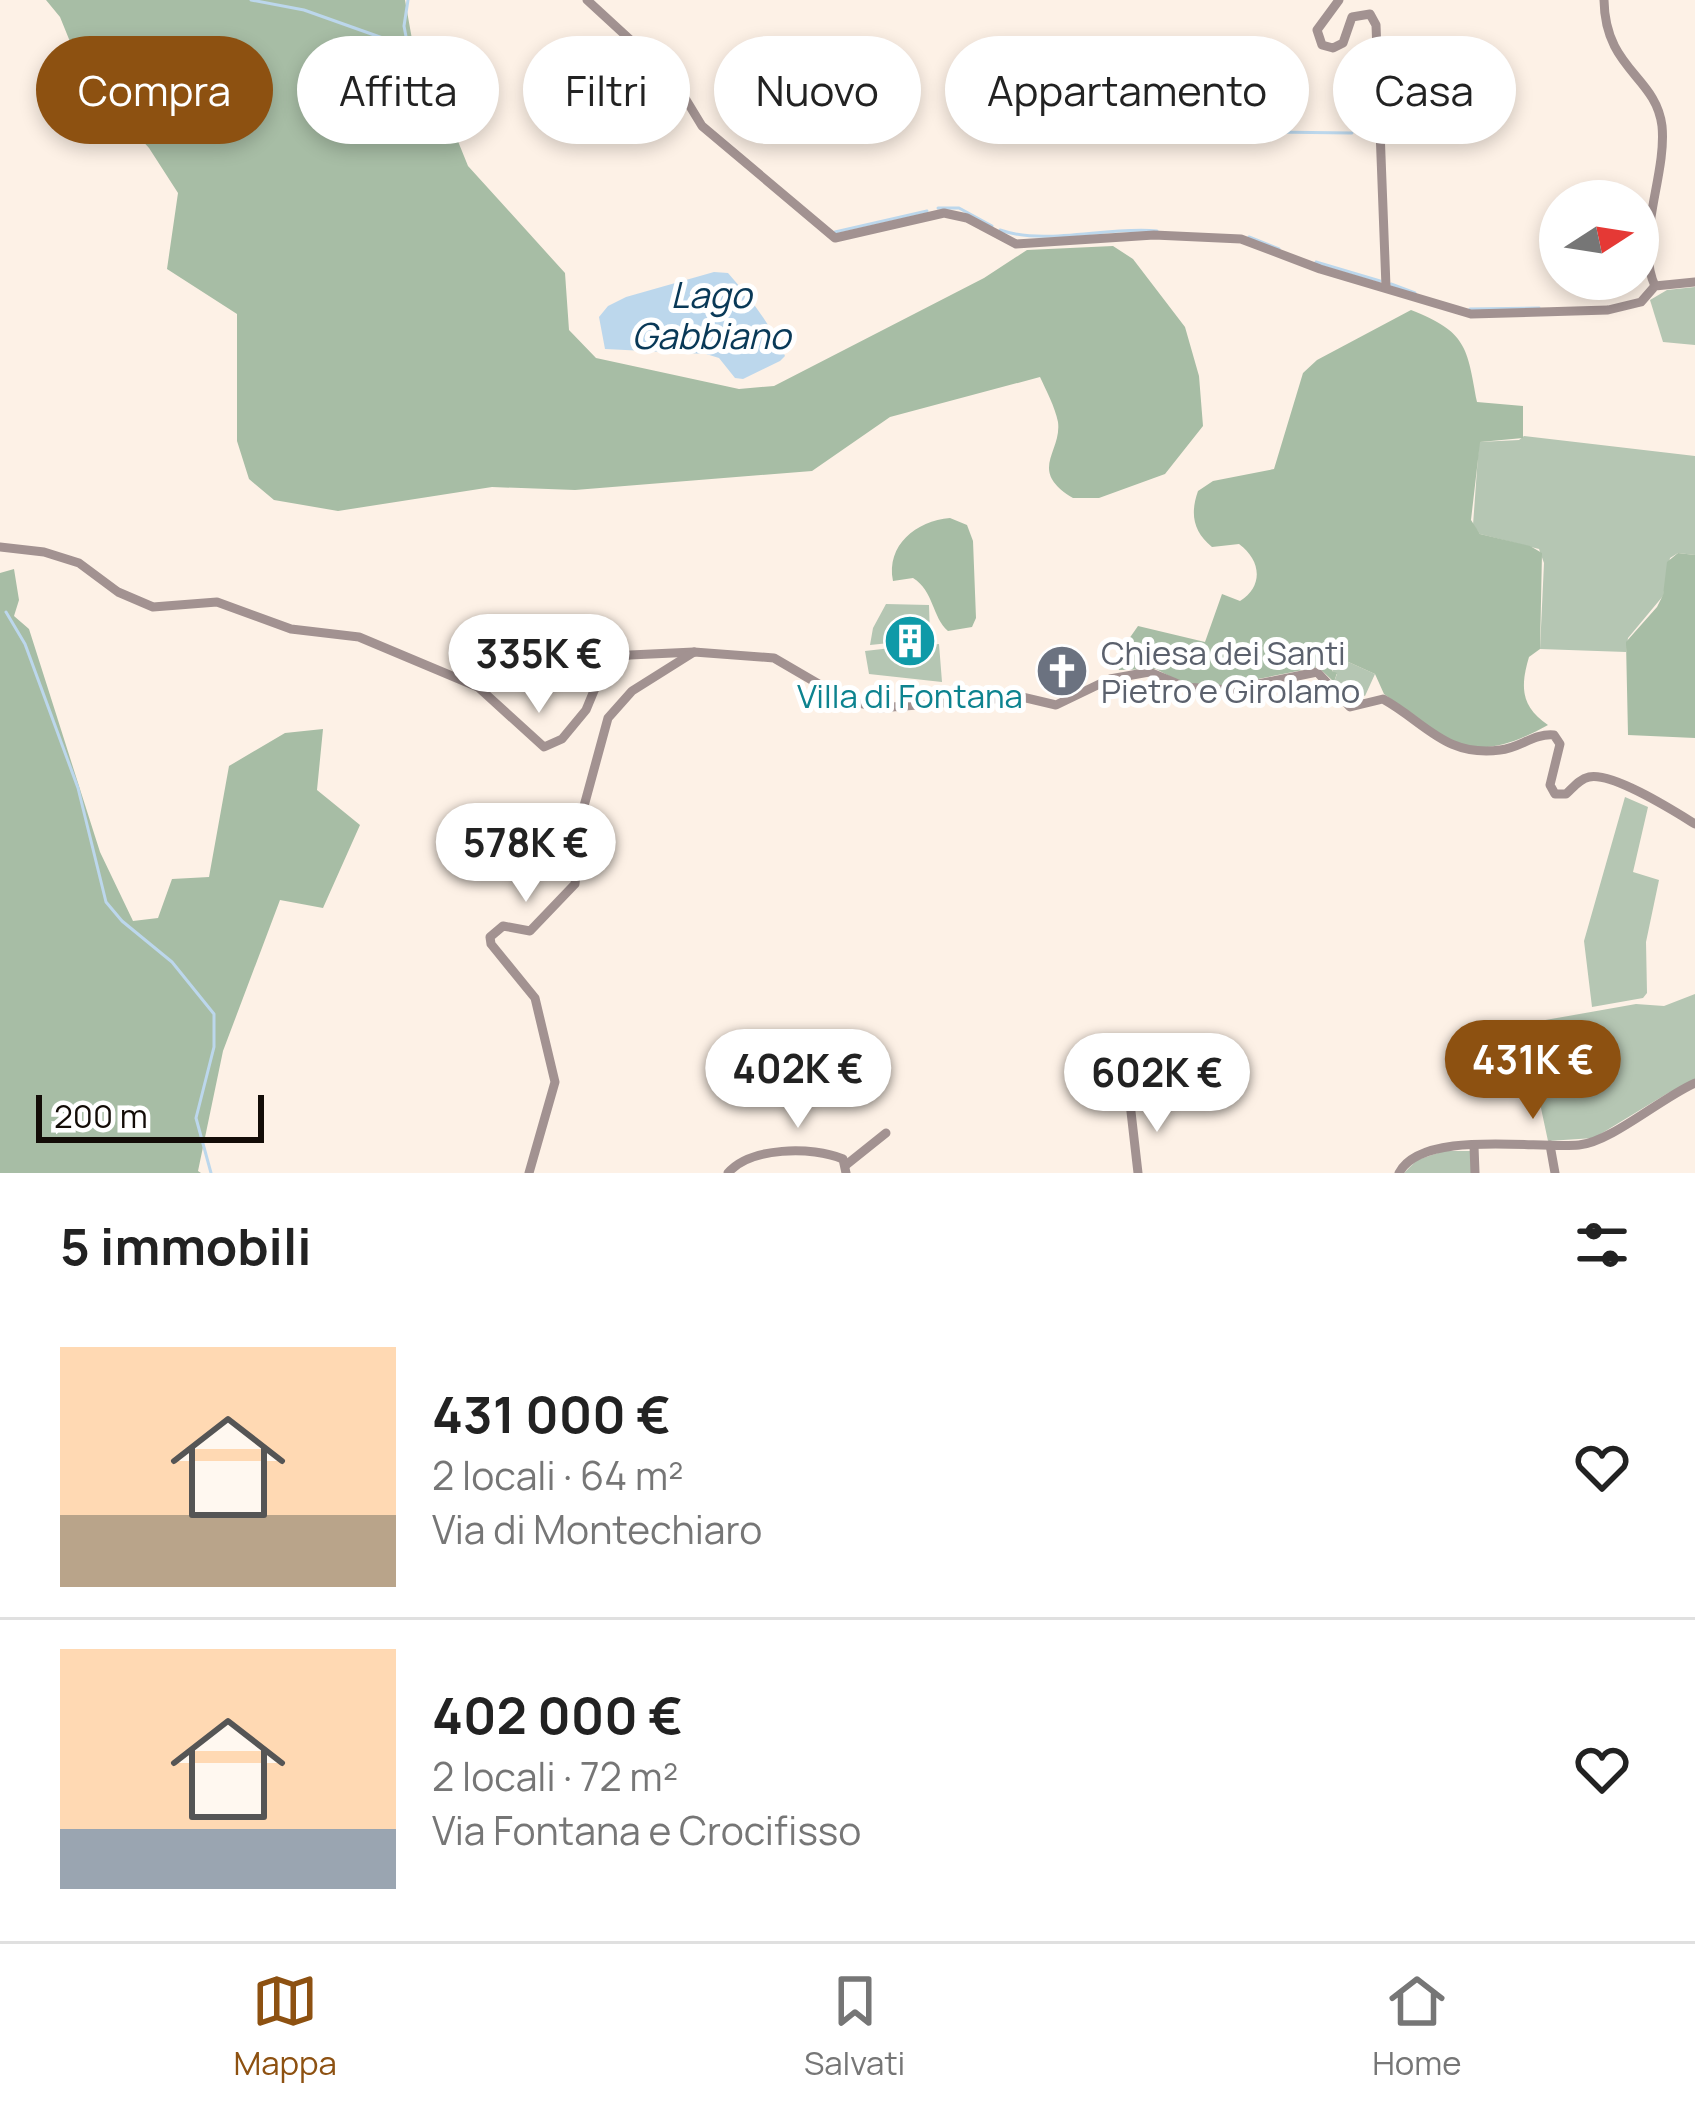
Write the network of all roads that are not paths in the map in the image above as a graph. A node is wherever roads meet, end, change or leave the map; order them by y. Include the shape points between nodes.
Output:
1 (587, 0) edge
2 (1339, 0) edge
3 (1604, 0) edge
4 (1656, 180) edge
5 (1695, 282) edge
6 (1659, 286) edge
7 (1386, 287) junction
8 (1643, 300) edge
9 (0, 547) edge
10 (694, 652) junction
11 (1695, 824) edge
12 (1695, 1083) edge
13 (1130, 1103) dead end
14 (886, 1133) dead end
15 (1550, 1145) junction
16 (1474, 1146) junction
17 (846, 1169) edge
18 (529, 1173) edge
19 (728, 1173) edge
20 (1138, 1173) edge
21 (1400, 1173) edge
22 (1475, 1173) edge
23 (1555, 1173) edge

1 - 7 street via 674,80 702,126 835,238 944,212 1016,244 1240,239
2 - 7 street via 1316,30 1322,45 1340,45 1359,13 1376,25
3 - 4 street via 1610,44 1662,125
5 - 6 street
7 - 8 street via 1471,314 1608,310
9 - 10 street via 79,563 153,607 218,602 291,629 359,637 478,687 544,747 568,732 614,660
10 - 11 street via 779,659 872,707 1022,698 1056,705 1110,679 1148,672 1185,687 1229,690 1317,671 1346,705 1383,699 1454,748 1502,750 1554,735 1555,794 1595,777
10 - 18 street via 632,691 608,718 571,892 530,931 502,926 490,937 535,998 555,1082
12 - 15 street via 1595,1142
13 - 20 street
14 - 17 street
15 - 16 street
15 - 23 street
16 - 21 street via 1428,1150
16 - 22 street
17 - 19 street via 833,1155 753,1155

